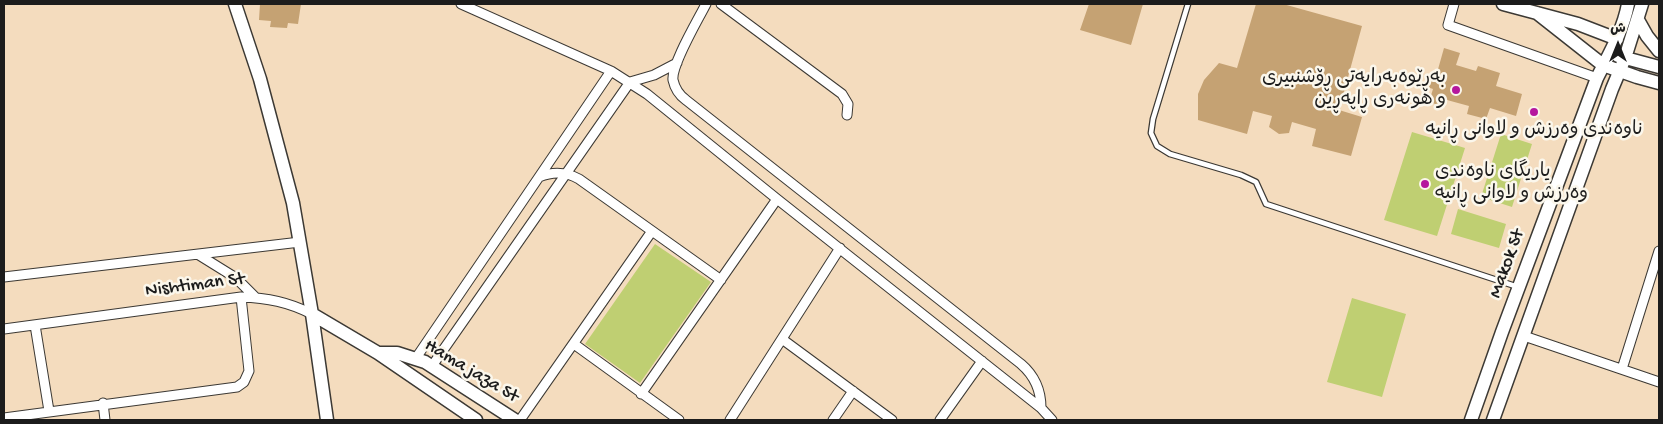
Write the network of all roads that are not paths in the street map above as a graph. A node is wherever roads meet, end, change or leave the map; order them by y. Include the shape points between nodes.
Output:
1 (235, 4) edge
2 (706, 4) edge
3 (723, 4) edge
4 (1188, 4) edge
5 (1454, 4) edge
6 (1503, 4) edge
7 (1628, 4) edge
8 (1642, 4) edge
9 (465, 5) edge
10 (1538, 8) edge
11 (1638, 20) junction
12 (1617, 38) junction
13 (1659, 51) edge
14 (1610, 53) junction
15 (1625, 58) junction
16 (677, 63) junction
17 (1603, 65) junction
18 (1659, 68) edge
19 (611, 71) junction
20 (1619, 71) junction
21 (1597, 78) junction
22 (630, 82) junction
23 (1659, 83) edge
24 (847, 115) dead end
25 (567, 174) junction
26 (539, 177) junction
27 (777, 199) junction
28 (652, 231) junction
29 (300, 242) junction
30 (840, 248) junction
31 (1659, 251) edge
32 (199, 255) junction
33 (1656, 270) edge
34 (4, 277) edge
35 (721, 280) junction
36 (1519, 288) junction
37 (241, 297) junction
38 (256, 298) junction
39 (312, 314) junction
40 (35, 325) junction
41 (4, 329) edge
42 (1524, 336) junction
43 (782, 339) junction
44 (574, 344) junction
45 (378, 353) junction
46 (416, 358) junction
47 (982, 361) junction
48 (432, 366) junction
49 (1622, 370) junction
50 (1659, 382) edge
51 (853, 391) junction
52 (641, 394) junction
53 (103, 404) junction
54 (1041, 408) junction
55 (49, 411) junction
56 (4, 418) edge
57 (17, 418) edge
58 (106, 420) edge
59 (327, 420) edge
60 (476, 420) edge
61 (515, 420) edge
62 (520, 420) edge
63 (679, 420) edge
64 (730, 420) edge
65 (833, 420) edge
66 (892, 420) edge
67 (940, 420) edge
68 (1052, 420) edge
69 (1471, 420) edge
70 (1493, 420) edge

1 - 29 street via 260,79
2 - 16 street
3 - 24 street via 842,94 848,104
4 - 36 lane via 1153,119 1152,133 1157,146 1170,154 1256,182 1266,204
5 - 21 street via 1448,25
6 - 10 street
7 - 12 street, Makok St
8 - 11 street, Makok St
9 - 19 street
10 - 12 street
10 - 17 street
11 - 13 street
11 - 15 street, Makok St
12 - 14 street, Makok St
14 - 15 street
14 - 17 street, Makok St
15 - 18 street
15 - 20 street, Makok St
16 - 22 street via 654,75
16 - 54 street via 673,74 681,96 1021,364 1036,382
17 - 20 street
17 - 21 street, Makok St
19 - 22 street
19 - 26 street
20 - 23 street
20 - 42 street, Makok St
21 - 36 street, Makok St
22 - 25 street
22 - 27 street
25 - 26 street
25 - 28 street via 580,179
25 - 48 street
26 - 46 street
27 - 30 street
27 - 35 street
28 - 35 street
28 - 44 street
29 - 32 street
29 - 39 street
30 - 43 street
30 - 47 street
31 - 33 street
32 - 34 street
32 - 38 street via 236,278
33 - 49 street
35 - 52 street
36 - 69 street, Makok St
37 - 38 street, Nishtiman St
37 - 40 street, Nishtiman St
37 - 53 street via 249,371 240,385
38 - 39 street, Nishtiman St via 285,302
39 - 45 street, Nishtiman St
39 - 59 street
40 - 41 street, Nishtiman St
40 - 55 street
42 - 49 street
42 - 70 street, Makok St
43 - 51 street
43 - 64 street
44 - 52 street
44 - 62 street
45 - 46 street, Hama jaza St
45 - 60 street, Nishtiman St
46 - 48 street, Hama jaza St
47 - 54 street
47 - 67 street
48 - 61 street, Hama jaza St
49 - 50 street
51 - 65 street
51 - 66 street
52 - 63 street
53 - 55 street
53 - 58 street
54 - 68 street
55 - 57 street
56 - 57 street

